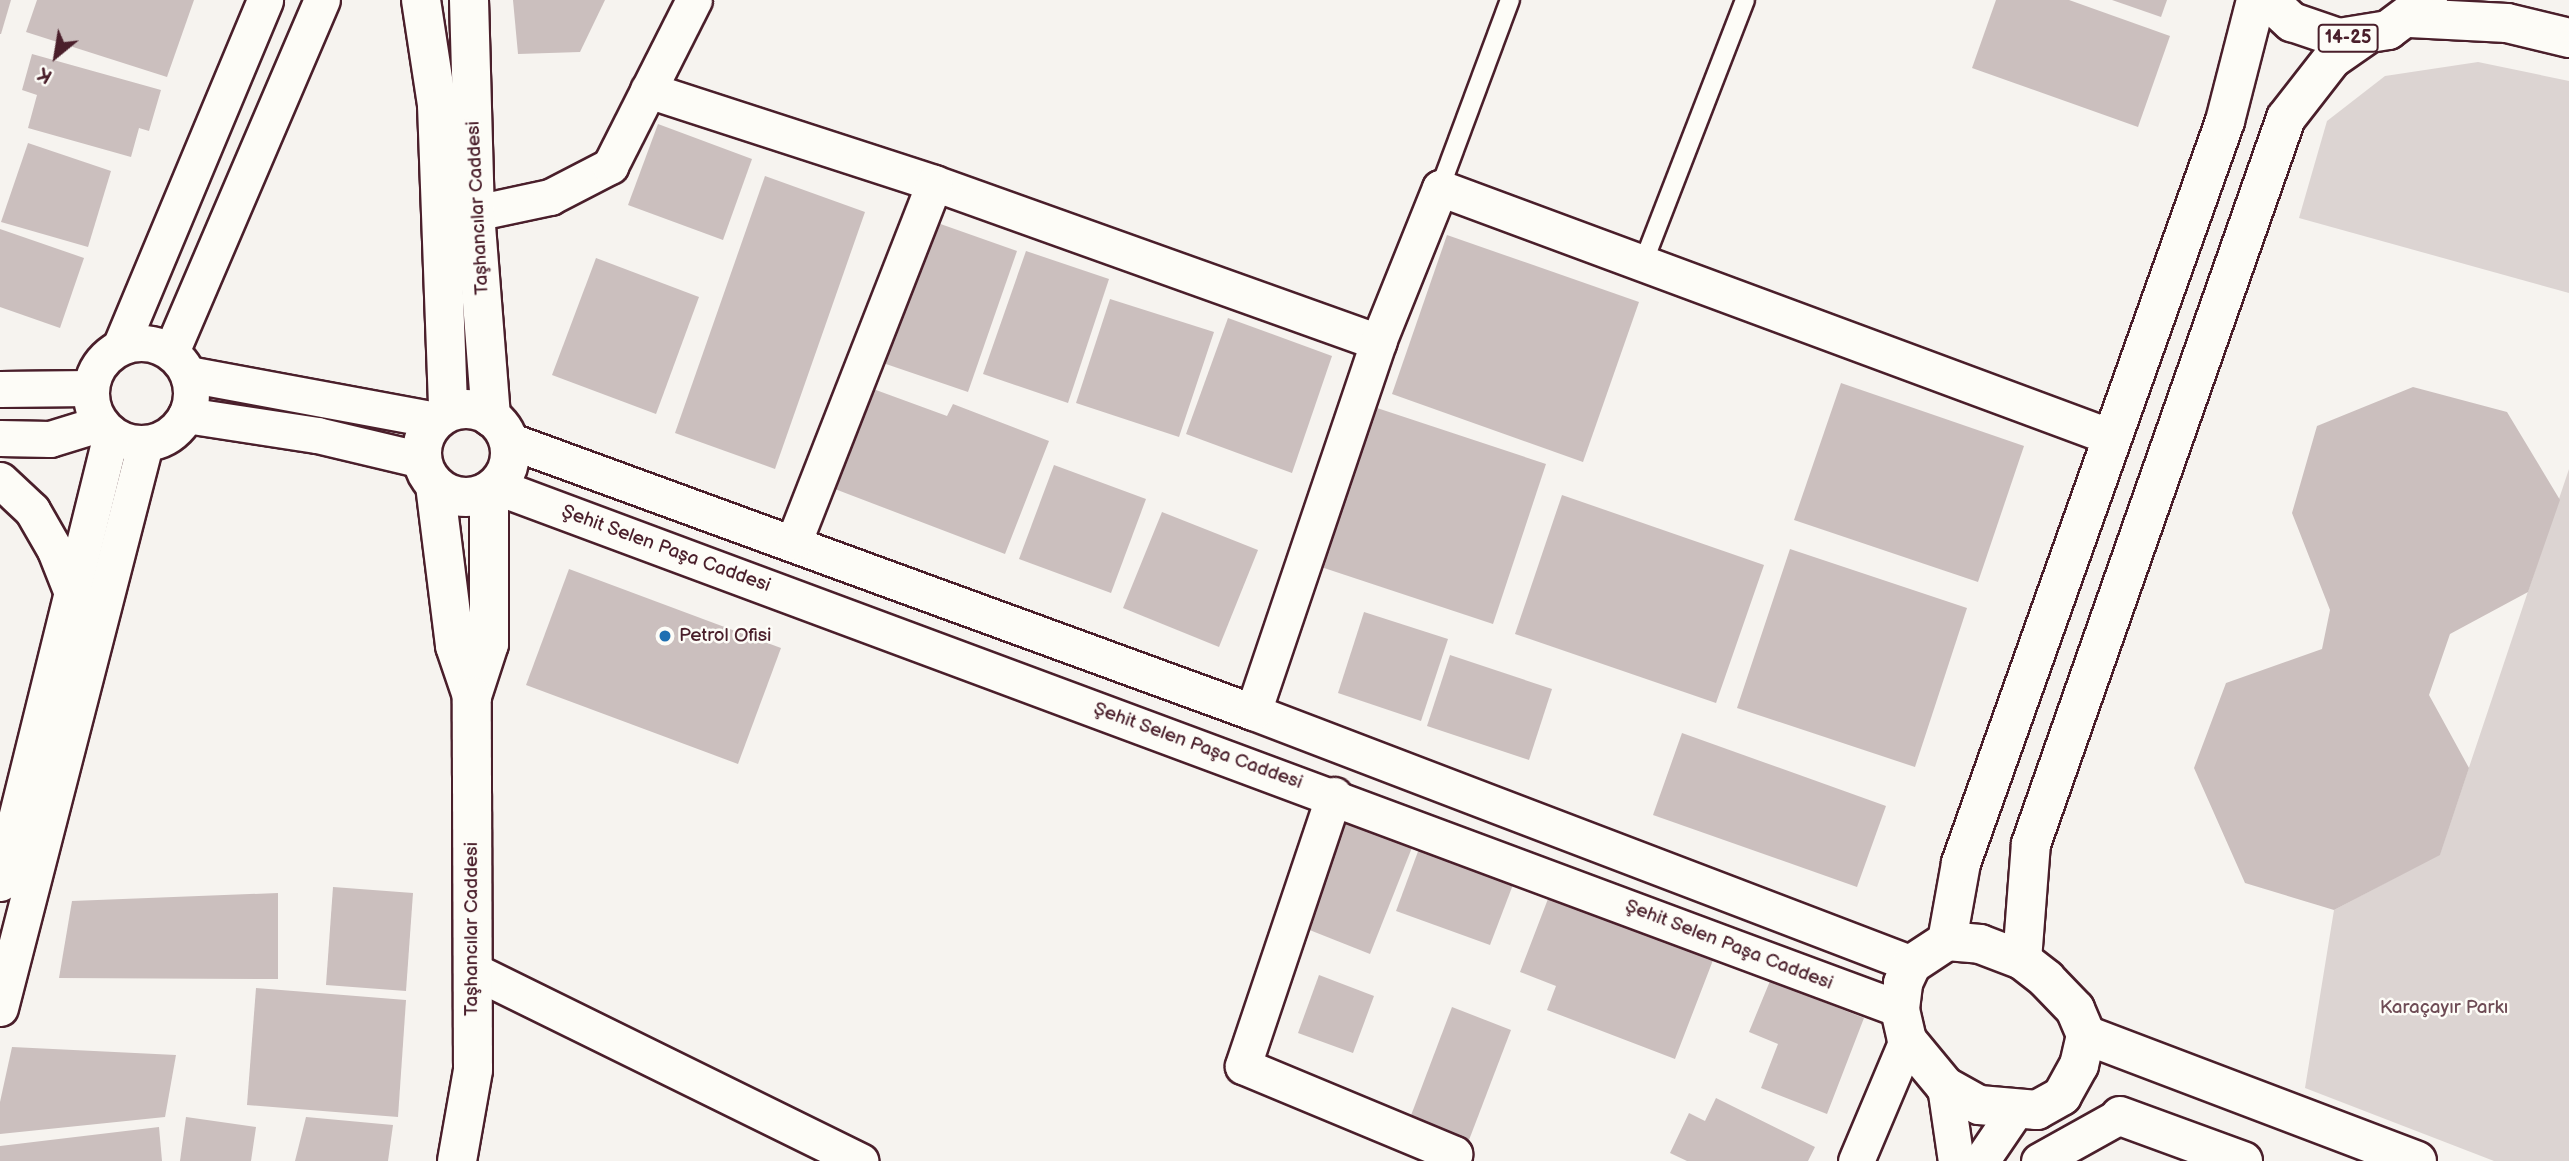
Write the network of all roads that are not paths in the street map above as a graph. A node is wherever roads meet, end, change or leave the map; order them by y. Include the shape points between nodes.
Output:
1 (265, 0) edge
2 (322, 0) edge
3 (421, 0) edge
4 (469, 0) edge
5 (694, 0) edge
6 (1510, 0) edge
7 (1745, 0) edge
8 (2256, 0) edge
9 (2268, 0) edge
10 (2419, 9) edge
11 (2364, 37) junction
12 (2569, 38) edge
13 (648, 90) junction
14 (934, 183) junction
15 (1440, 188) junction
16 (475, 213) junction
17 (1643, 262) junction
18 (1378, 342) junction
19 (120, 347) junction
20 (179, 363) junction
21 (0, 388) edge
22 (90, 388) junction
23 (187, 415) junction
24 (442, 416) junction
25 (500, 428) junction
26 (105, 429) junction
27 (2111, 437) junction
28 (0, 438) edge
29 (145, 444) junction
30 (428, 472) junction
31 (0, 480) edge
32 (492, 489) junction
33 (794, 541) junction
34 (72, 593) junction
35 (472, 696) junction
36 (1253, 712) junction
37 (1334, 795) junction
38 (7, 827) edge
39 (0, 883) edge
40 (1947, 941) junction
41 (2022, 960) junction
42 (1912, 964) junction
43 (472, 970) junction
44 (0, 1009) edge
45 (1903, 1024) junction
46 (2086, 1035) junction
47 (1945, 1086) junction
48 (2062, 1096) junction
49 (2015, 1111) junction
50 (2120, 1116) junction
51 (457, 1161) edge
52 (861, 1161) edge
53 (1452, 1161) edge
54 (1856, 1161) edge
55 (1956, 1161) edge
56 (1981, 1161) edge
57 (2039, 1161) edge
58 (2243, 1161) edge
59 (2417, 1161) edge

1 - 19 street
2 - 20 street
3 - 24 main road, Taşhancılar Caddesi via 437,105
4 - 16 main road, Taşhancılar Caddesi
5 - 13 street
6 - 15 lane
7 - 17 lane
8 - 27 main road via 2225,121
9 - 11 main road, 14-25 via 2292,22 2315,33
10 - 11 main road, 14-25
10 - 12 main road, 14-25
11 - 41 main road via 2332,59 2286,118 2031,844
13 - 14 street
13 - 16 street via 610,166 550,197
14 - 18 street
14 - 33 street
15 - 17 street
15 - 18 street
16 - 25 main road, Taşhancılar Caddesi
17 - 27 street
18 - 36 street
19 - 20 street via 138,342
19 - 22 street via 95,370
20 - 23 street via 191,398
20 - 24 street
21 - 22 street
22 - 26 street
23 - 29 street via 176,429
23 - 30 street via 317,435
24 - 25 main road via 463,409
24 - 30 main road via 427,431
25 - 32 main road via 508,469
25 - 33 street
26 - 28 street via 50,439
26 - 29 street
26 - 34 street
27 - 40 main road via 1961,863
29 - 44 street
30 - 32 main road via 461,498
30 - 35 main road via 454,646
31 - 34 street via 32,510
32 - 35 main road via 489,644
32 - 37 street, Şehit Selen Paşa Caddesi
33 - 36 street
34 - 38 street
35 - 43 main road, Taşhancılar Caddesi
36 - 42 street
37 - 45 street, Şehit Selen Paşa Caddesi
37 - 53 street via 1243,1066 1454,1154
38 - 39 street
40 - 41 main road via 1980,944
40 - 42 main road
41 - 46 main road via 2075,1009
42 - 45 main road via 1903,984
43 - 51 main road, Taşhancılar Caddesi via 473,1070
43 - 52 street
45 - 47 main road
45 - 54 street
46 - 48 main road via 2078,1065
46 - 59 main road
47 - 49 main road via 1979,1105
47 - 55 street
48 - 49 main road via 2037,1110
48 - 50 street
49 - 56 street
50 - 57 street
50 - 58 main road

